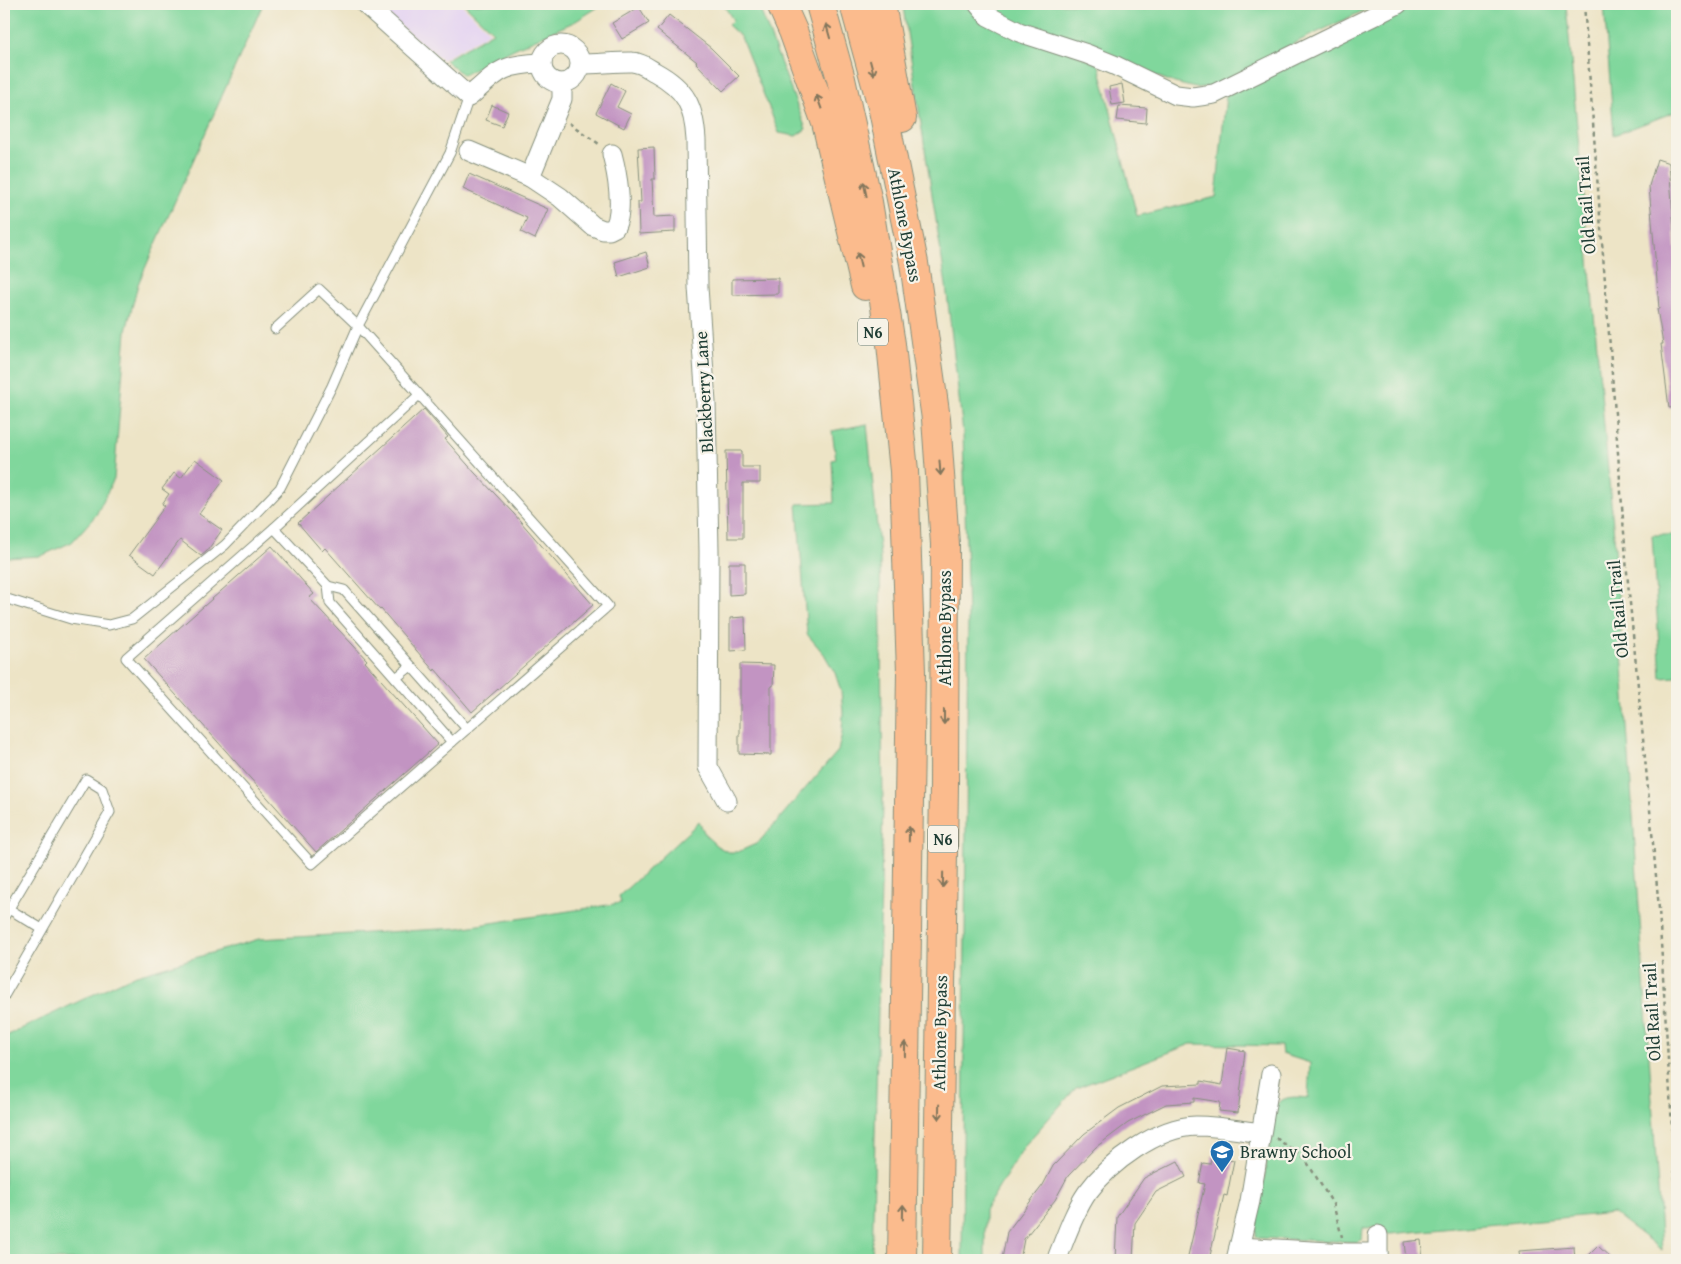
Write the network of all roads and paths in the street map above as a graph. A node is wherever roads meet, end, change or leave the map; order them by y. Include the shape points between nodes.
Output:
1 (365, 4) edge
2 (781, 4) edge
3 (820, 4) edge
4 (854, 4) edge
5 (881, 4) edge
6 (978, 4) edge
7 (1398, 4) edge
8 (1584, 4) edge
9 (542, 64) junction
10 (581, 64) junction
11 (562, 83) junction
12 (469, 97) junction
13 (556, 113) junction
14 (470, 150) dead end
15 (612, 154) joint
16 (530, 177) junction
17 (358, 326) junction
18 (275, 329) dead end
19 (419, 395) junction
20 (936, 419) junction
21 (274, 528) junction
22 (328, 586) junction
23 (4, 598) edge
24 (411, 666) junction
25 (911, 672) junction
26 (396, 678) junction
27 (467, 729) junction
28 (452, 742) junction
29 (727, 801) dead end
30 (5, 910) edge
31 (42, 928) junction
32 (4, 996) edge
33 (1271, 1074) dead end
34 (1261, 1133) junction
35 (1677, 1211) edge
36 (1378, 1249) edge
37 (1347, 1253) junction
38 (1237, 1254) edge
39 (1058, 1256) dead end
40 (902, 1260) edge
41 (937, 1260) edge

1 - 12 street
25 -> 2 highway, N6 via 887,417 866,289 826,123
25 -> 3 highway, Athlone Bypass / N6 via 904,471 891,344 868,202 841,79
4 -> 20 highway, Athlone Bypass / N6 via 883,110 914,263
5 - 20 highway, N6 via 920,218 936,345
6 - 7 street via 988,16 1019,32 1105,61 1176,94 1193,97 1214,94
8 - 35 path, Old Rail Trail via 1626,563 1658,910
9 - 10 street via 550,48 562,44 573,48
9 - 11 street via 550,80
9 - 12 street via 510,66 495,73
10 - 11 street via 573,80
10 - 29 street, Blackberry Lane via 640,64 676,85 689,103 694,117 698,287 708,476 708,767
11 - 13 street via 562,99
12 - 17 lane via 450,153
13 - 15 path
13 - 16 street
14 - 16 street
15 - 16 street via 617,172 619,214 615,227 610,230 593,226 560,197
17 - 18 lane via 319,289
17 - 19 lane
17 - 23 lane via 332,386 280,488 225,545 132,619 109,625 80,621
19 - 21 lane
19 - 27 lane via 608,606
20 -> 41 highway, Athlone Bypass / N6 via 945,544
21 - 22 lane
21 - 28 lane via 126,658 312,864
22 - 24 lane via 344,590
22 - 26 lane via 330,603
24 - 26 lane
24 - 27 lane
40 -> 25 highway, Athlone Bypass / N6
26 - 28 lane
27 - 28 lane
30 - 31 lane
30 - 31 lane via 86,779 102,789 110,812
31 - 32 lane
33 - 34 street
34 - 37 path via 1276,1137 1305,1159 1333,1204
34 - 38 street
34 - 39 street via 1188,1127 1136,1148 1107,1171 1086,1195
36 - 37 street
37 - 38 street

